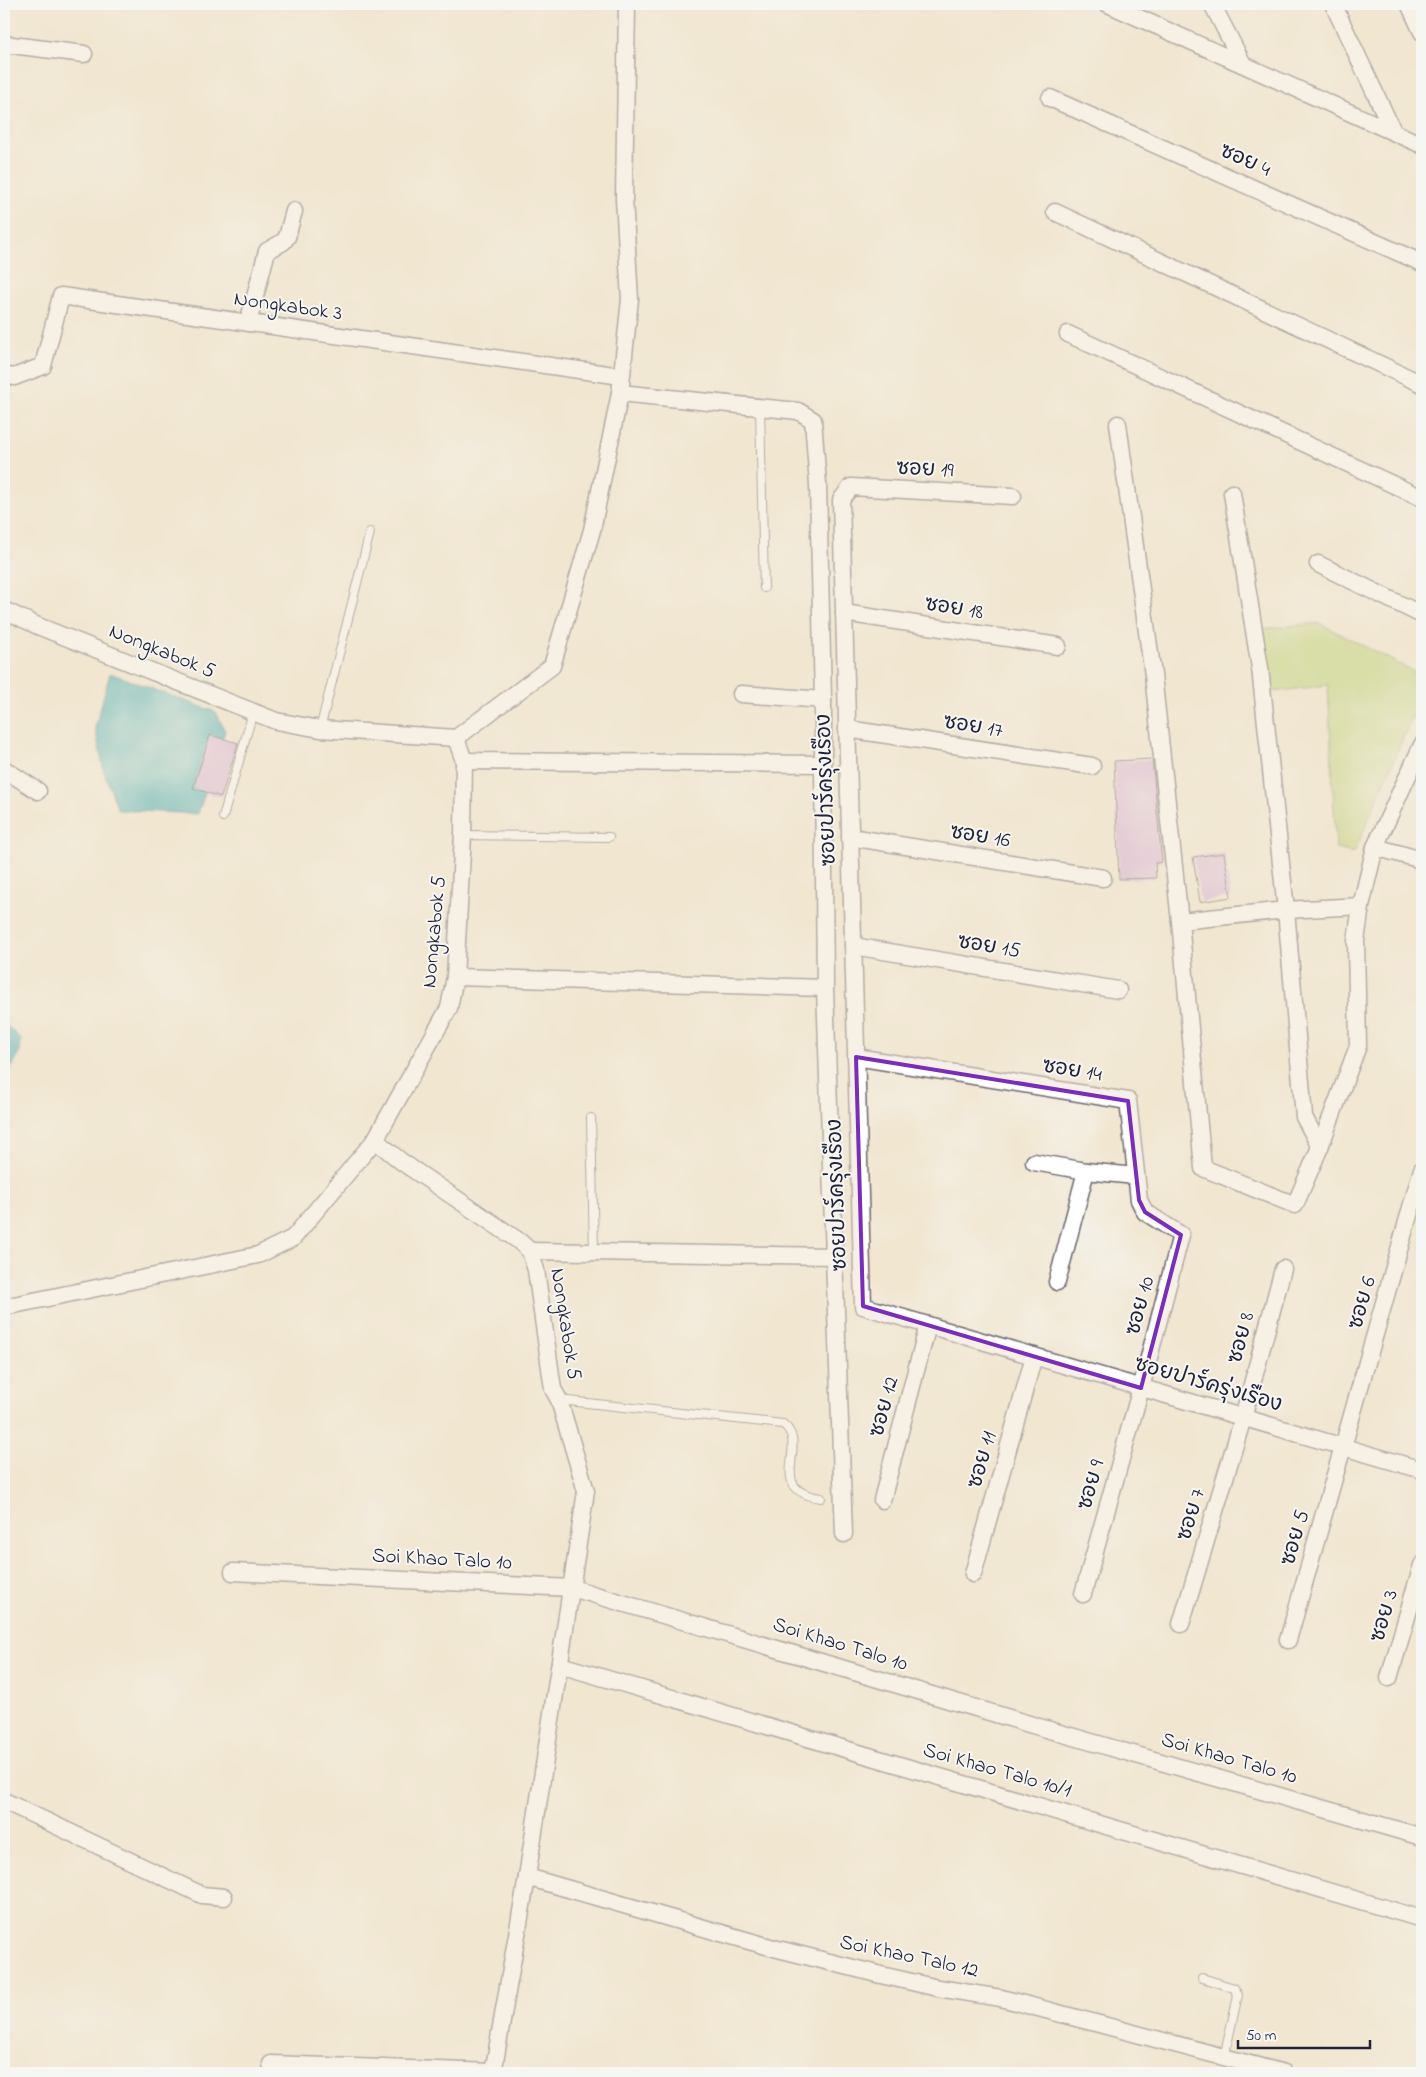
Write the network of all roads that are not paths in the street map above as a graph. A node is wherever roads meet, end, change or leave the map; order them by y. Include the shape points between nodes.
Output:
1 (627, 4) edge
2 (1108, 4) edge
3 (1212, 4) edge
4 (1333, 4) edge
5 (1409, 4) edge
6 (1422, 32) edge
7 (4, 44) edge
8 (84, 54) dead end
9 (1243, 64) junction
10 (1050, 98) dead end
11 (1393, 131) junction
12 (1422, 145) edge
13 (294, 211) dead end
14 (1055, 212) dead end
15 (1422, 263) edge
16 (248, 322) junction
17 (1068, 334) dead end
18 (4, 375) edge
19 (620, 376) junction
20 (1422, 384) edge
21 (620, 393) junction
22 (760, 407) junction
23 (1118, 424) dead end
24 (1232, 493) dead end
25 (1013, 496) dead end
26 (1422, 498) edge
27 (840, 500) joint
28 (370, 532) dead end
29 (1318, 564) dead end
30 (764, 588) dead end
31 (4, 610) edge
32 (844, 613) junction
33 (1422, 615) edge
34 (1058, 646) dead end
35 (741, 694) dead end
36 (822, 700) junction
37 (253, 712) junction
38 (320, 729) junction
39 (847, 730) junction
40 (456, 738) junction
41 (1422, 745) edge
42 (464, 761) junction
43 (823, 764) junction
44 (1092, 766) dead end
45 (4, 769) edge
46 (38, 791) dead end
47 (223, 817) dead end
48 (463, 835) junction
49 (850, 837) junction
50 (609, 838) dead end
51 (1375, 847) junction
52 (1422, 860) edge
53 (1103, 878) dead end
54 (1361, 906) junction
55 (1286, 910) junction
56 (1180, 921) junction
57 (853, 946) junction
58 (455, 977) junction
59 (826, 988) junction
60 (1118, 990) dead end
61 (856, 1058) junction
62 (591, 1118) dead end
63 (375, 1140) junction
64 (1320, 1147) junction
65 (1034, 1162) dead end
66 (1422, 1169) edge
67 (1086, 1171) junction
68 (1135, 1176) junction
69 (1181, 1235) joint
70 (530, 1252) junction
71 (594, 1252) junction
72 (834, 1256) junction
73 (1283, 1270) dead end
74 (1057, 1282) dead end
75 (4, 1307) edge
76 (928, 1325) junction
77 (1034, 1356) junction
78 (1141, 1388) junction
79 (559, 1400) junction
80 (1243, 1418) junction
81 (1344, 1447) junction
82 (1422, 1470) edge
83 (821, 1498) dead end
84 (882, 1500) dead end
85 (844, 1534) dead end
86 (1422, 1565) edge
87 (233, 1572) dead end
88 (972, 1574) dead end
89 (572, 1588) junction
90 (1083, 1594) dead end
91 (1181, 1624) dead end
92 (1288, 1640) dead end
93 (560, 1665) junction
94 (1389, 1678) dead end
95 (4, 1801) edge
96 (1422, 1837) edge
97 (527, 1877) junction
98 (224, 1897) dead end
99 (1422, 1919) edge
100 (1202, 1978) dead end
101 (1224, 2058) junction
102 (271, 2064) dead end
103 (493, 2073) edge
104 (1284, 2073) edge

1 - 19 street via 624,199 630,299
2 - 9 street
3 - 9 street
4 - 11 street
5 - 6 street
7 - 8 street
9 - 11 street
10 - 15 street, ซอย 4
11 - 12 street
13 - 16 street via 287,237 267,251
14 - 20 street
16 - 18 street, Nongkabok 3 via 61,296 43,366 14,377
16 - 19 street, Nongkabok 3
17 - 26 street
19 - 21 street
21 - 22 street
21 - 40 street via 592,530 552,666
22 - 30 lane
22 - 36 street via 798,410 813,420 818,484
23 - 56 street via 1153,674
24 - 55 street via 1260,668
25 - 27 street, ซอย 19 via 851,487
27 - 32 street, ซอยปาร์ครุ่งเรือง
28 - 38 lane
29 - 33 street
31 - 37 street, Nongkabok 5
32 - 34 street, ซอย 18
32 - 39 street, ซอยปาร์ครุ่งเรือง
35 - 36 street
36 - 43 street
37 - 38 street, Nongkabok 5 via 276,721
37 - 47 lane
38 - 40 street, Nongkabok 5
39 - 44 street, ซอย 17
39 - 49 street, ซอยปาร์ครุ่งเรือง
40 - 42 street, Nongkabok 5
41 - 51 street
42 - 43 street
42 - 48 street, Nongkabok 5
43 - 59 street
45 - 46 street
48 - 50 lane
48 - 58 street, Nongkabok 5
49 - 53 street, ซอย 16
49 - 57 street, ซอยปาร์ครุ่งเรือง
51 - 52 street
51 - 54 street
54 - 55 street
54 - 64 street via 1356,941 1358,1046
55 - 56 street
55 - 64 street via 1304,1117
56 - 64 street via 1203,1168 1295,1205
57 - 60 street, ซอย 15
57 - 61 street, ซอยปาร์ครุ่งเรือง
58 - 59 street
58 - 63 street, Nongkabok 5 via 449,1008
59 - 72 street
61 - 68 street, ซอย 14 via 1128,1101
61 - 76 street, ซอยปาร์ครุ่งเรือง via 863,1306
62 - 71 lane
63 - 70 street, Nongkabok 5
63 - 75 street via 293,1238 276,1247 258,1255
65 - 67 street
66 - 81 street, ซอย 6
67 - 68 street
67 - 74 street
68 - 69 street, ซอย 14 via 1139,1200 1145,1212
69 - 78 street, ซอย 10
70 - 71 street
70 - 79 street, Nongkabok 5 via 536,1270 553,1389
71 - 72 street
72 - 85 street
73 - 80 street, ซอย 8
76 - 77 street, ซอยปาร์ครุ่งเรือง
76 - 84 street, ซอย 12
77 - 78 street, ซอยปาร์ครุ่งเรือง
77 - 88 street, ซอย 11
78 - 80 street, ซอยปาร์ครุ่งเรือง
78 - 90 street, ซอย 9
79 - 83 lane via 783,1424 789,1428 792,1439 791,1481 796,1490
79 - 89 street, Nongkabok 5 via 586,1491
80 - 81 street, ซอยปาร์ครุ่งเรือง
80 - 91 street, ซอย 7
81 - 82 street, ซอยปาร์ครุ่งเรือง
81 - 92 street, ซอย 5
86 - 94 street, ซอย 3
87 - 89 street, Soi Khao Talo 10
89 - 93 street, Nongkabok 5
89 - 96 street, Soi Khao Talo 10
93 - 97 street, Nongkabok 5
93 - 99 street, Soi Khao Talo 10/1
95 - 98 street via 202,1895
97 - 101 street, Soi Khao Talo 12 via 779,1949 919,1984 1001,1998
97 - 103 street, Nongkabok 5
100 - 101 lane via 1234,1988 1238,1996
101 - 104 street, Soi Khao Talo 12
102 - 103 street

